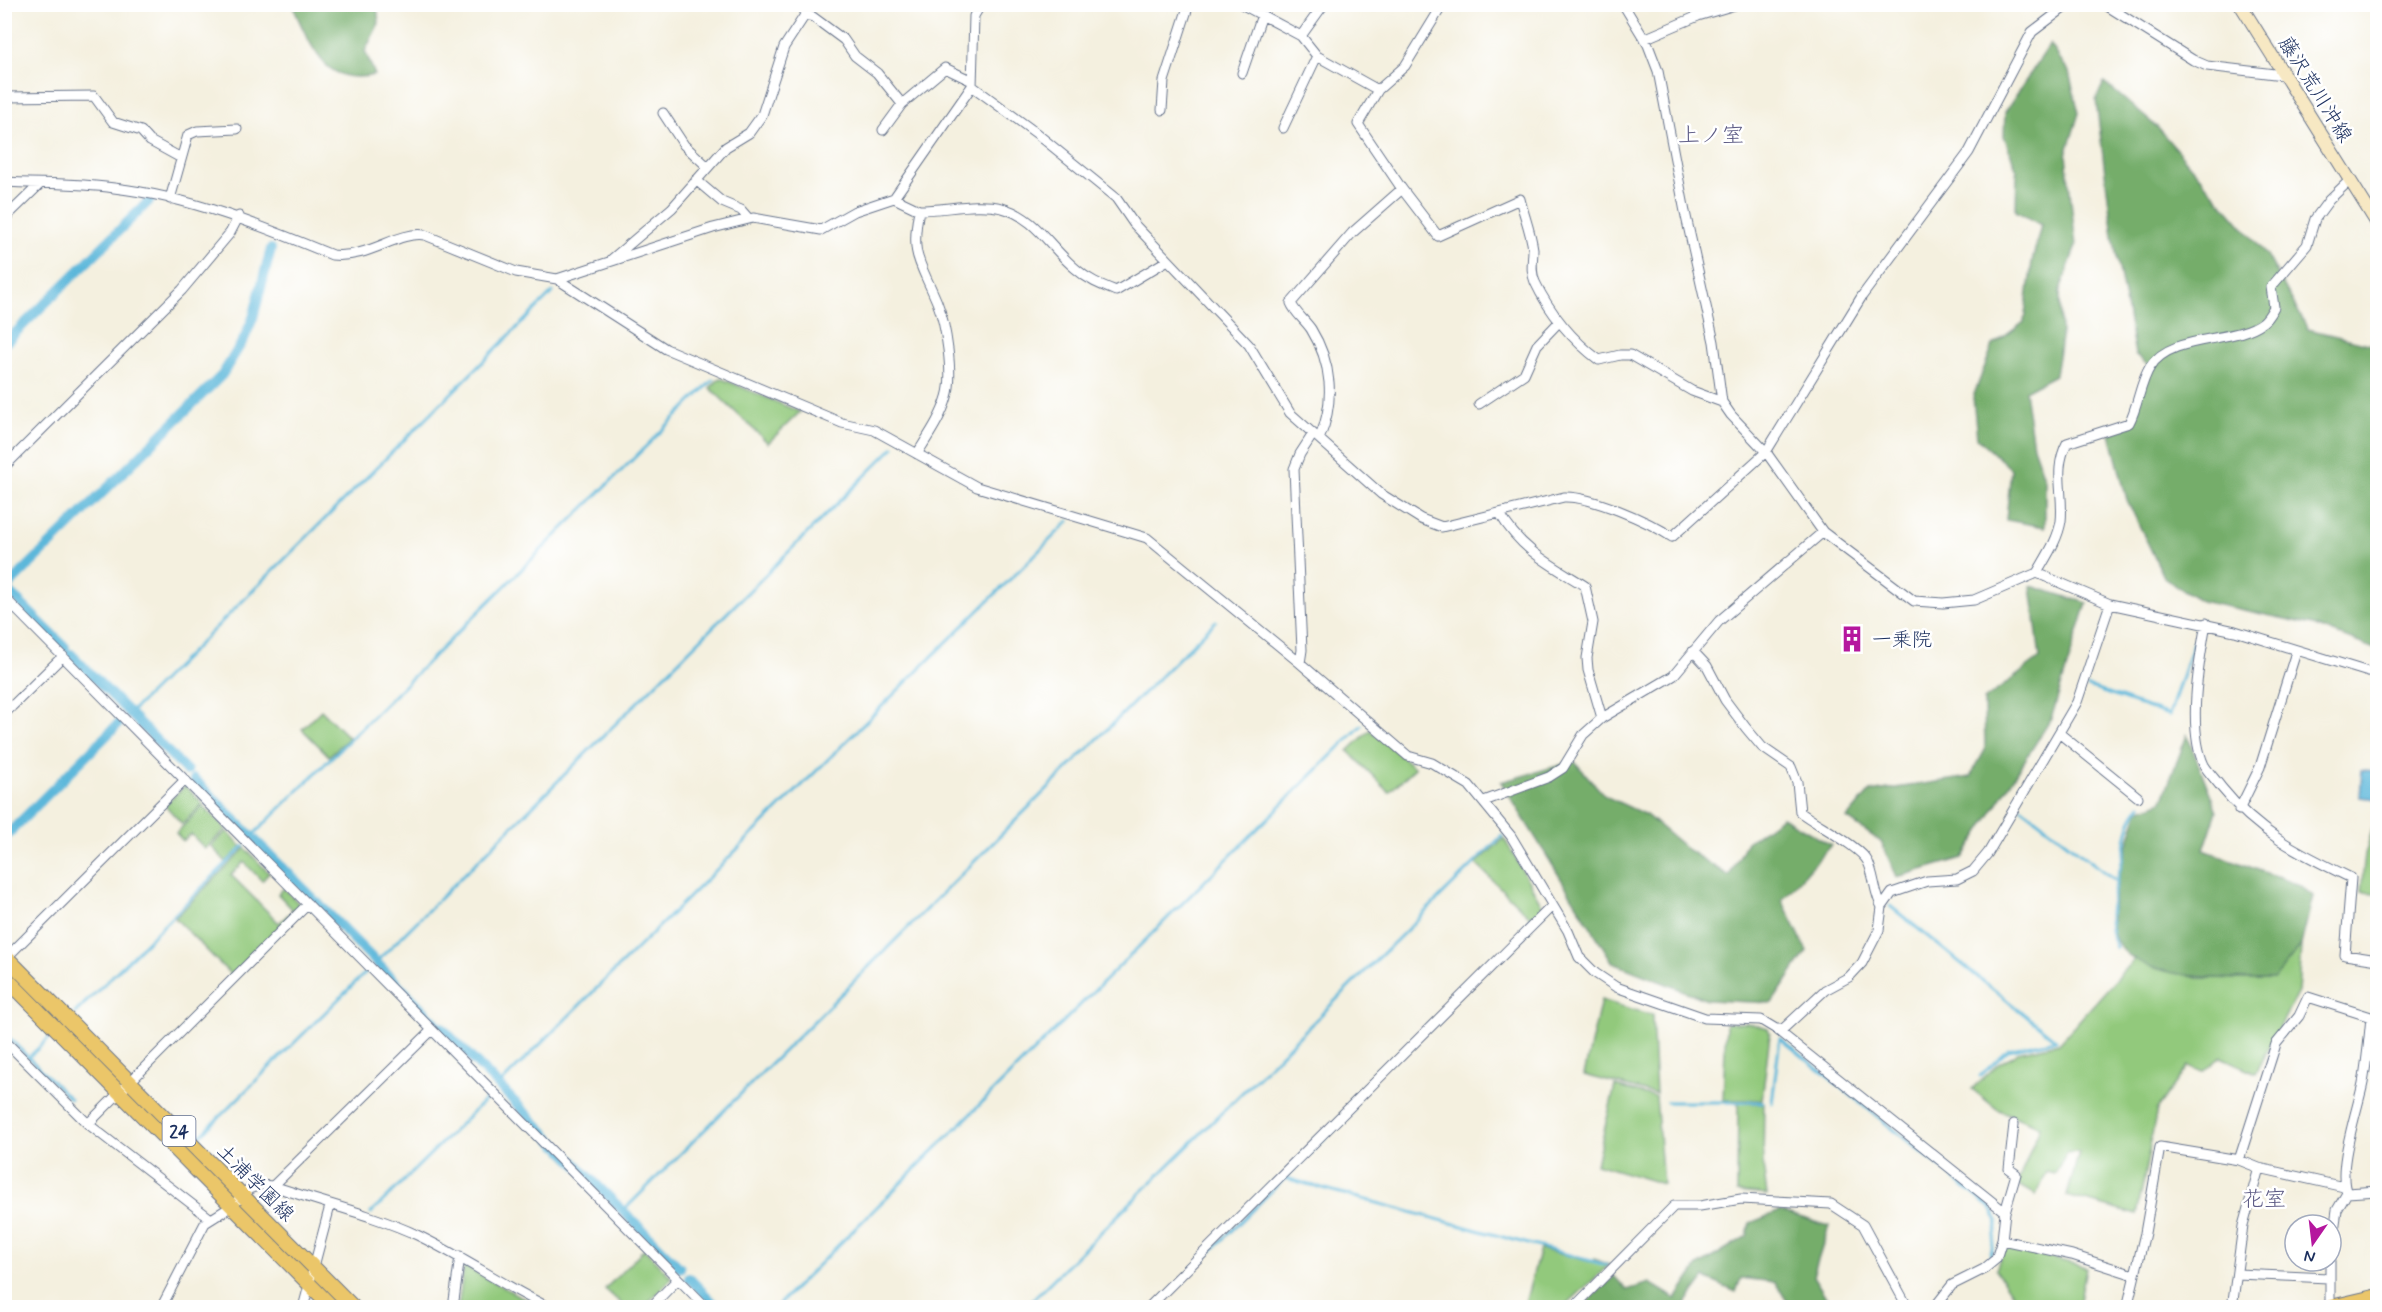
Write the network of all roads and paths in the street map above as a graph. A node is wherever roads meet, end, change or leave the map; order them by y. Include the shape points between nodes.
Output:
1 (981, 4) edge
2 (1189, 4) edge
3 (1241, 4) edge
4 (1324, 4) edge
5 (1443, 4) edge
6 (1623, 4) edge
7 (1738, 4) edge
8 (2069, 4) edge
9 (2104, 4) edge
10 (2240, 4) edge
11 (1262, 15) junction
12 (1301, 36) junction
13 (1644, 39) junction
14 (1317, 56) junction
15 (1242, 73) dead end
16 (2283, 75) junction
17 (972, 83) junction
18 (1378, 90) junction
19 (4, 97) edge
20 (902, 104) junction
21 (1162, 110) dead end
22 (663, 113) dead end
23 (1284, 128) dead end
24 (237, 129) dead end
25 (883, 130) dead end
26 (181, 158) junction
27 (708, 167) junction
28 (696, 180) junction
29 (2350, 180) junction
30 (4, 182) edge
31 (40, 184) junction
32 (1402, 189) junction
33 (894, 198) junction
34 (170, 199) junction
35 (919, 210) junction
36 (239, 216) junction
37 (4, 219) edge
38 (749, 219) junction
39 (2378, 225) edge
40 (1168, 260) junction
41 (608, 262) junction
42 (557, 279) junction
43 (1559, 322) junction
44 (1722, 402) junction
45 (1479, 404) dead end
46 (1316, 436) junction
47 (1766, 452) junction
48 (917, 454) junction
49 (4, 467) edge
50 (1500, 514) junction
51 (1823, 532) junction
52 (2037, 573) junction
53 (4, 597) edge
54 (2110, 604) junction
55 (2206, 623) junction
56 (1693, 651) junction
57 (2296, 652) junction
58 (63, 656) junction
59 (1300, 663) junction
60 (2378, 675) edge
61 (4, 714) edge
62 (1602, 718) junction
63 (2059, 733) junction
64 (185, 780) junction
65 (2138, 796) dead end
66 (1484, 801) junction
67 (2239, 810) junction
68 (308, 904) junction
69 (1552, 906) junction
70 (1882, 907) junction
71 (5, 957) edge
72 (2378, 960) edge
73 (4, 976) edge
74 (1776, 1029) junction
75 (432, 1030) junction
76 (4, 1040) edge
77 (130, 1082) junction
78 (119, 1092) junction
79 (88, 1124) junction
80 (2014, 1124) dead end
81 (2239, 1160) junction
82 (2259, 1168) junction
83 (273, 1186) junction
84 (2346, 1190) junction
85 (2378, 1191) edge
86 (242, 1195) junction
87 (232, 1206) junction
88 (330, 1206) junction
89 (2005, 1212) junction
90 (2337, 1213) edge
91 (212, 1219) junction
92 (2002, 1240) junction
93 (460, 1256) junction
94 (314, 1268) junction
95 (2329, 1273) edge
96 (2237, 1274) junction
97 (2134, 1275) junction
98 (2328, 1278) junction
99 (678, 1279) junction
100 (309, 1284) junction
101 (2378, 1296) edge
102 (2329, 1307) edge
103 (161, 1308) edge
104 (303, 1308) edge
105 (333, 1308) edge
106 (354, 1308) edge
107 (453, 1308) edge
108 (550, 1308) edge
109 (650, 1308) edge
110 (707, 1308) edge
111 (1148, 1308) edge
112 (1573, 1308) edge
113 (1908, 1308) edge
114 (1934, 1308) edge
115 (2127, 1308) edge
116 (2232, 1308) edge

1 - 17 street via 974,16
2 - 21 street via 1164,81
3 - 11 street
4 - 12 street
5 - 18 street via 1405,66
6 - 13 street
7 - 13 street
8 - 47 street via 2032,32 1969,152 1863,296
9 - 16 street via 2193,60 2227,69
10 - 16 main road, 藤沢荒川沖線
11 - 12 street
11 - 15 street
12 - 14 street
13 - 44 street via 1658,70 1714,342
14 - 18 street
14 - 23 street
16 - 29 main road, 藤沢荒川沖線
17 - 20 street via 945,68
17 - 33 street
17 - 40 street via 1116,198
18 - 32 street via 1358,124
19 - 26 street via 94,96 113,122 141,131 150,141
20 - 25 street
20 - 27 street via 844,40 805,15 784,47 762,115 749,133 726,147
22 - 27 street via 684,145
24 - 26 street via 197,130 188,135
26 - 34 street
27 - 28 street
28 - 38 street
28 - 41 street via 672,208
29 - 39 main road, 藤沢荒川沖線
29 - 52 street via 2329,200 2315,219 2307,245 2271,287 2274,307 2264,321 2244,332 2194,341 2162,355 2150,367 2129,423 2067,443 2060,456 2058,480 2061,521
30 - 31 street
31 - 34 street via 117,188
31 - 37 street
32 - 43 street via 1438,236 1520,199 1533,249 1531,268 1535,282
32 - 46 street via 1352,233 1291,303 1310,328 1329,371 1331,403
33 - 35 street
33 - 38 street via 855,211 821,230
34 - 36 street
35 - 40 street via 978,206 1003,209 1039,229 1082,274 1116,291
35 - 48 street via 914,238 917,261 945,329 949,376 948,395 940,417
36 - 42 street via 332,255 371,251 413,234 424,235 516,272
36 - 49 street via 230,233 182,290
38 - 41 street
40 - 46 street via 1249,345 1290,413
41 - 42 street
42 - 48 street via 666,349 842,423 874,430
43 - 44 street via 1599,360 1630,355 1692,391
43 - 45 street via 1538,345 1524,375
44 - 47 street
46 - 50 street via 1381,494 1421,519 1442,527
46 - 59 street via 1300,454 1294,469
47 - 50 street via 1672,537 1578,496
47 - 51 street
48 - 59 street via 977,487 1147,538
50 - 62 street via 1513,536 1531,552 1585,586 1593,622 1588,670
51 - 52 street via 1914,602 1974,600
51 - 56 street via 1719,621
52 - 54 street
53 - 58 street
54 - 55 street
54 - 63 street via 2077,702
55 - 57 street
55 - 67 street via 2197,673 2197,729 2204,764
56 - 62 street via 1673,676
56 - 70 street via 1762,747 1791,767 1800,812 1857,848 1868,862
57 - 60 street
57 - 67 street via 2264,757
58 - 61 street
58 - 64 street
59 - 66 street via 1408,756 1444,768
62 - 66 street via 1583,735 1563,768
63 - 65 street
63 - 70 street via 1973,871 1957,879 1909,885 1892,893
64 - 68 street
64 - 71 street
66 - 69 street via 1511,836
67 - 72 street via 2271,836 2351,878 2345,955
68 - 75 street
68 - 77 street
69 - 74 street via 1579,957 1616,987 1705,1018 1761,1020
69 - 111 street
70 - 74 street via 1880,930 1862,963 1783,1029
71 - 77 main road, 土浦学園線 / 24
73 - 78 main road, 土浦学園線 / 24
74 - 89 street
75 - 83 street
75 - 99 street
76 - 79 street
77 - 78 street
77 - 86 main road, 土浦学園線 / 24
78 - 79 street
78 - 87 main road, 土浦学園線 / 24
79 - 91 street
80 - 89 street via 2009,1169 2016,1174
81 - 82 street
81 - 84 street via 2276,1044 2300,1016 2308,998 2371,1017 2347,1150
81 - 97 street via 2160,1147
82 - 84 street
82 - 96 street via 2243,1226
83 - 86 street via 260,1185
83 - 88 street
84 - 85 street
84 - 90 street
86 - 87 street
86 - 94 main road, 土浦学園線 / 24
87 - 91 street
87 - 100 main road, 土浦学園線 / 24
88 - 93 street via 413,1234
88 - 94 street
89 - 92 street
91 - 103 street via 205,1224
92 - 97 street
92 - 114 street via 1996,1259 1952,1285
93 - 107 street
93 - 108 street via 502,1284
94 - 100 street
94 - 106 main road, 土浦学園線 / 24
95 - 98 street
96 - 98 street
96 - 116 street
97 - 115 street
98 - 102 street
99 - 109 street
99 - 110 street
100 - 104 street
100 - 105 main road, 土浦学園線 / 24
101 - 102 main road
112 - 113 street via 1674,1206 1741,1199 1831,1204 1863,1225

